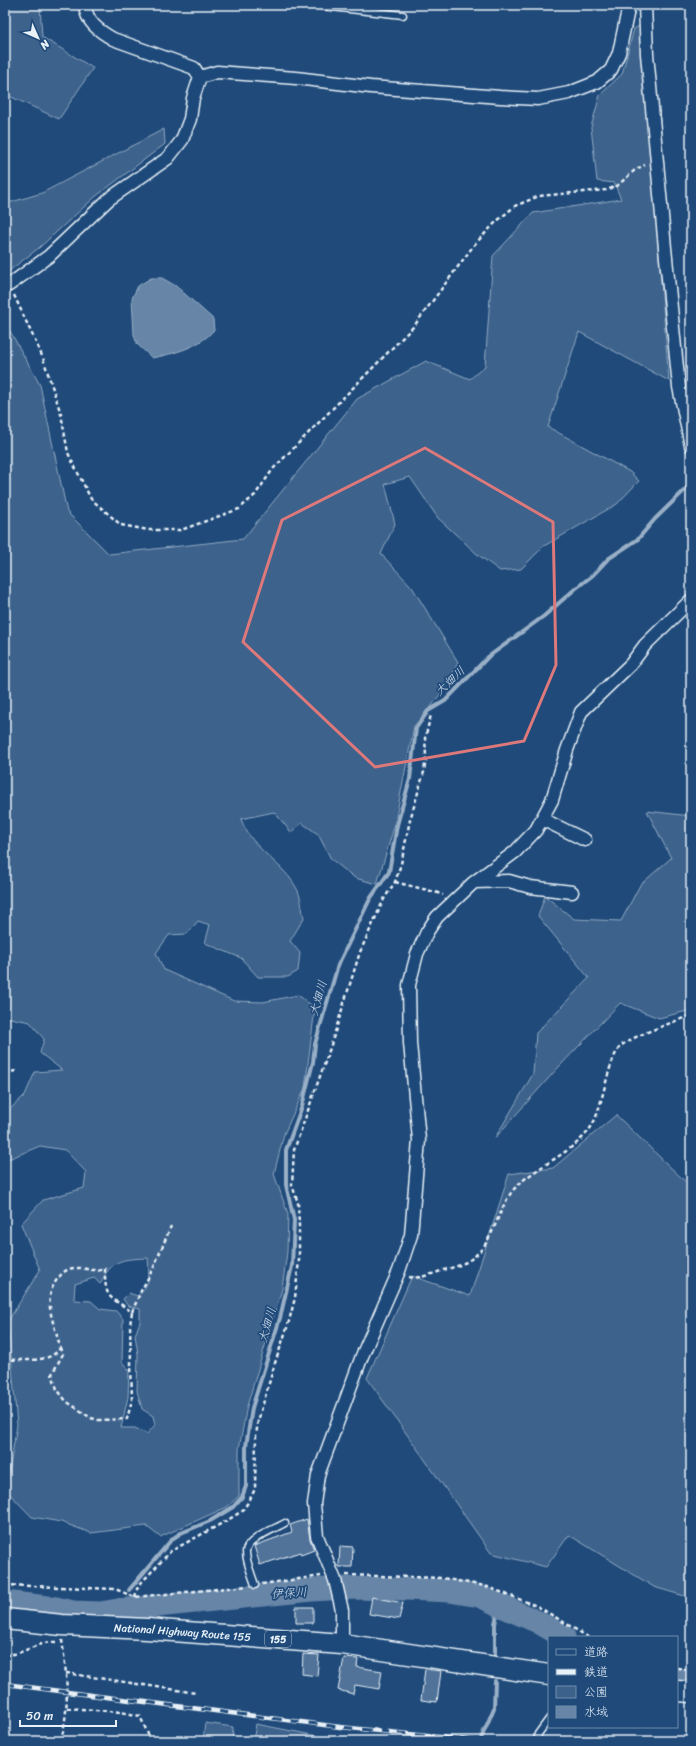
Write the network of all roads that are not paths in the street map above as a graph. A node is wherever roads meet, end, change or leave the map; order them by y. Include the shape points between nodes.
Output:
1 (86, 5) edge
2 (313, 5) edge
3 (629, 5) edge
4 (645, 5) edge
5 (403, 15) dead end
6 (200, 77) junction
7 (7, 286) edge
8 (691, 446) edge
9 (691, 600) edge
10 (542, 818) junction
11 (585, 840) dead end
12 (475, 882) junction
13 (572, 892) dead end
14 (285, 1523) dead end
15 (255, 1585) road end
16 (5, 1619) edge
17 (342, 1644) junction
18 (548, 1675) edge
19 (678, 1691) edge
20 (691, 1692) edge
21 (548, 1720) edge
22 (538, 1741) edge

1 - 6 street via 87,17 103,34 194,68
2 - 5 lane
3 - 6 street via 619,53 610,70 597,82 570,93 538,99 217,72
4 - 8 street via 647,54 679,387
6 - 7 street via 193,98 190,120 182,140 168,158 108,199 49,256
9 - 10 street via 645,645 631,664 581,712 552,800
10 - 11 street
10 - 12 street via 536,830 515,852
12 - 13 street via 508,881 530,887
12 - 17 street via 437,917 417,954 409,985 410,1043 419,1140 411,1235 318,1475 314,1504 317,1536 339,1595 342,1610
14 - 15 lane via 252,1540 247,1546 246,1553
16 - 17 highway, National Highway Route 155 / 155 via 62,1634 147,1629
17 - 18 highway, National Highway Route 155 / 155
19 - 20 highway
21 - 22 lane via 538,1734

